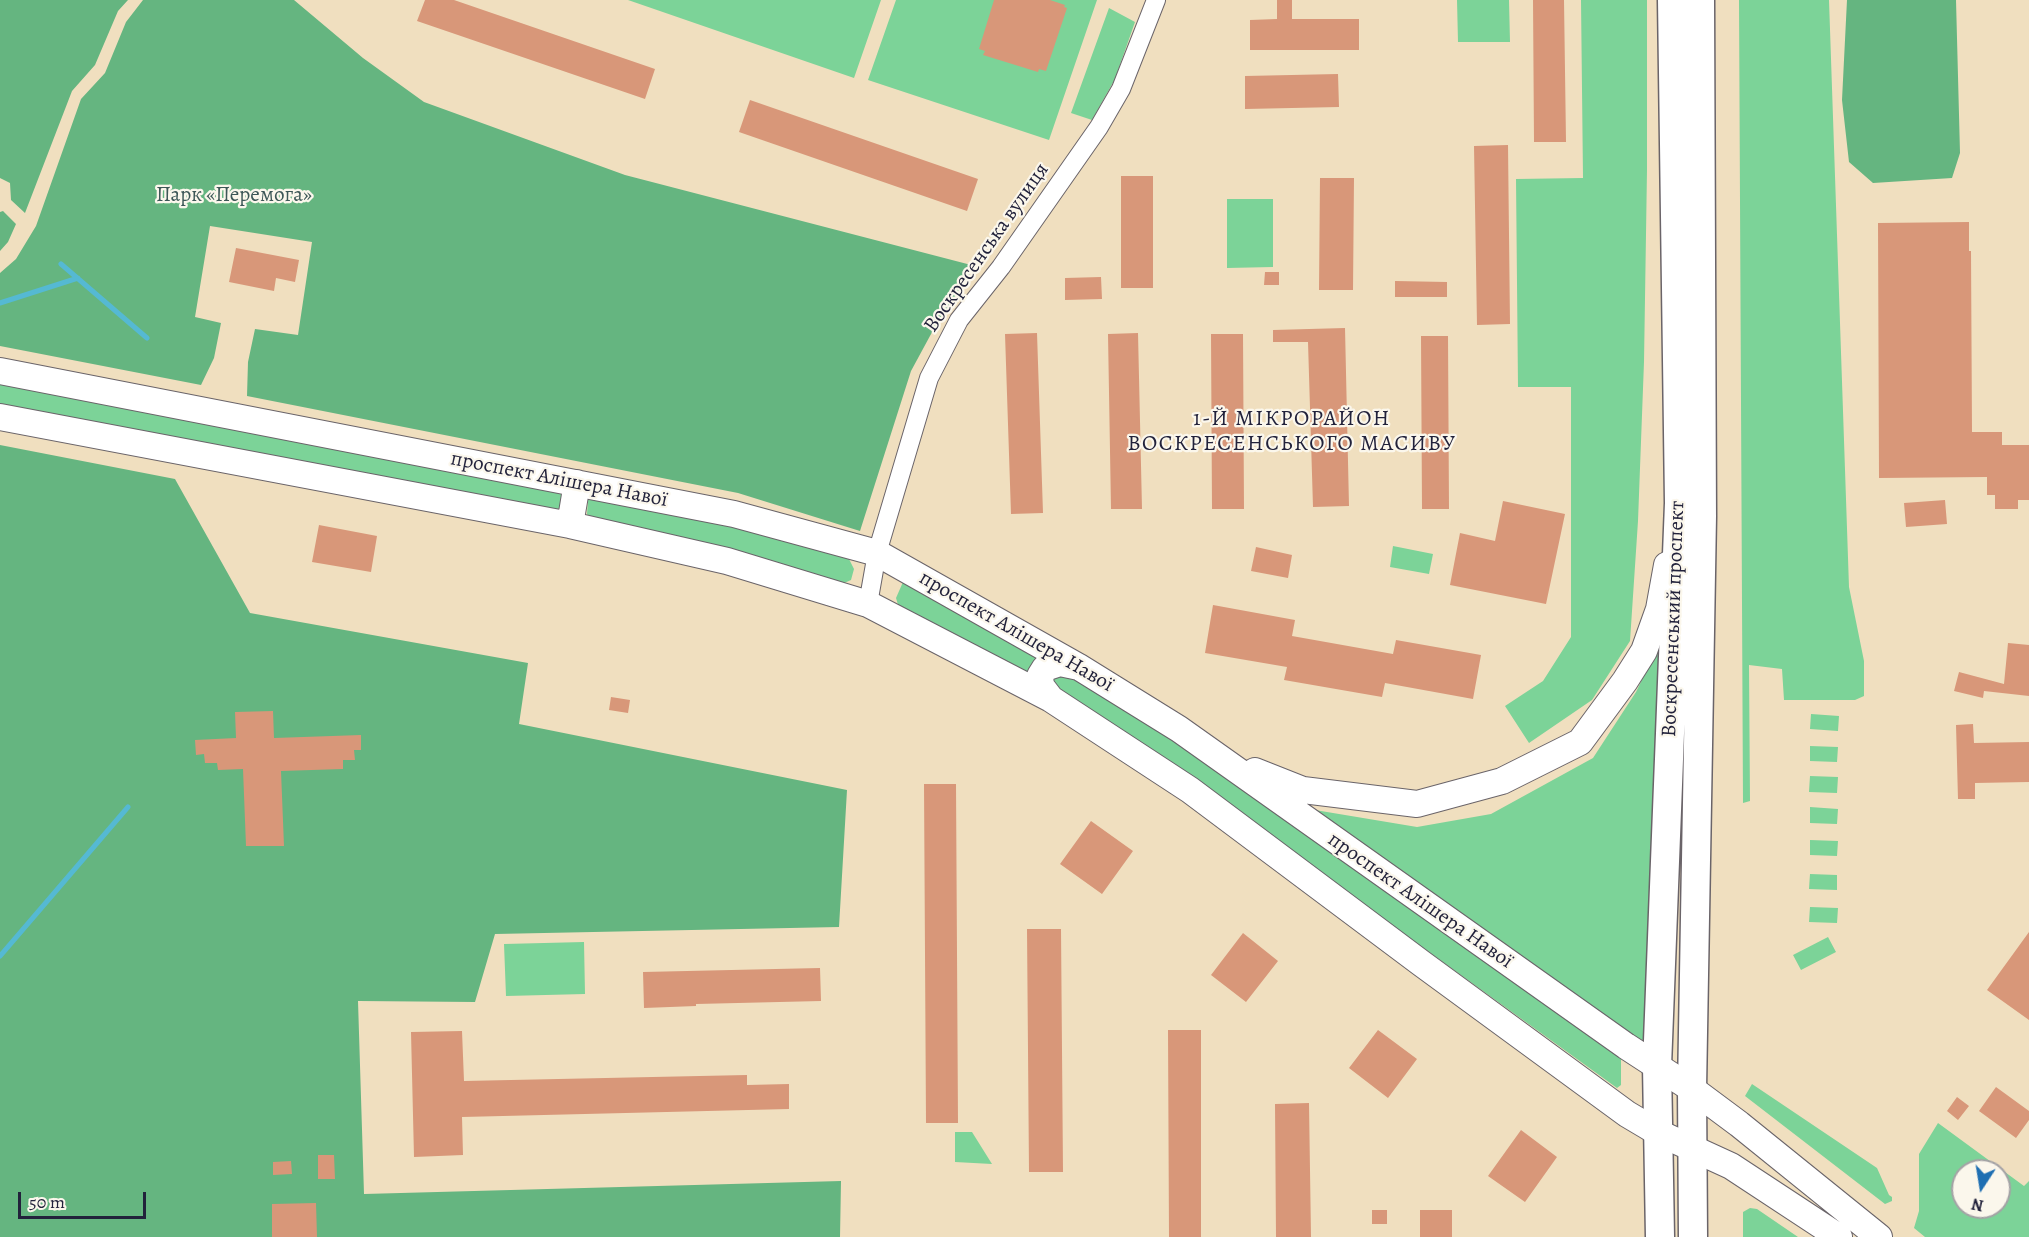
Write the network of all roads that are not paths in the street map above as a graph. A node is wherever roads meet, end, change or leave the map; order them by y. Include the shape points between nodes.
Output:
1 (1156, 0) edge
2 (1671, 0) edge
3 (1700, 0) edge
4 (0, 371) edge
5 (0, 417) edge
6 (577, 483) junction
7 (1678, 503) junction
8 (570, 525) junction
9 (877, 552) junction
10 (868, 604) junction
11 (1079, 667) junction
12 (1051, 699) junction
13 (1216, 755) junction
14 (1657, 1066) junction
15 (1692, 1089) junction
16 (1659, 1133) junction
17 (1692, 1148) junction
18 (1660, 1237) edge
19 (1692, 1237) edge
20 (1839, 1237) edge
21 (1879, 1237) edge

1 - 9 street, Воскресенська вулиця via 1121,89 1099,127 959,320 929,378
2 - 7 main road, Воскресенський проспект
3 - 15 main road, Воскресенський проспект via 1702,516
4 - 6 street, проспект Алішера Навої
5 - 8 street, проспект Алішера Навої
6 - 8 street
6 - 9 street, проспект Алішера Навої via 734,514
7 - 13 street via 1659,609 1644,651 1580,742 1502,781 1417,804 1303,790
7 - 14 main road, Воскресенський проспект
8 - 10 street, проспект Алішера Навої via 727,561
9 - 10 street, Воскресенська вулиця
9 - 11 street, проспект Алішера Навої
10 - 12 street, проспект Алішера Навої
11 - 12 street via 1060,663 1045,668 1040,676 1041,686
11 - 13 street, проспект Алішера Навої
12 - 16 street, проспект Алішера Навої via 1190,790 1421,963
13 - 14 street, проспект Алішера Навої
14 - 15 street, проспект Алішера Навої
14 - 16 main road, Воскресенський проспект
15 - 17 main road, Воскресенський проспект
15 - 21 street, проспект Алішера Навої
16 - 17 street, проспект Алішера Навої
16 - 18 main road, Воскресенський проспект
17 - 19 main road, Воскресенський проспект
17 - 20 street, проспект Алішера Навої via 1731,1166

